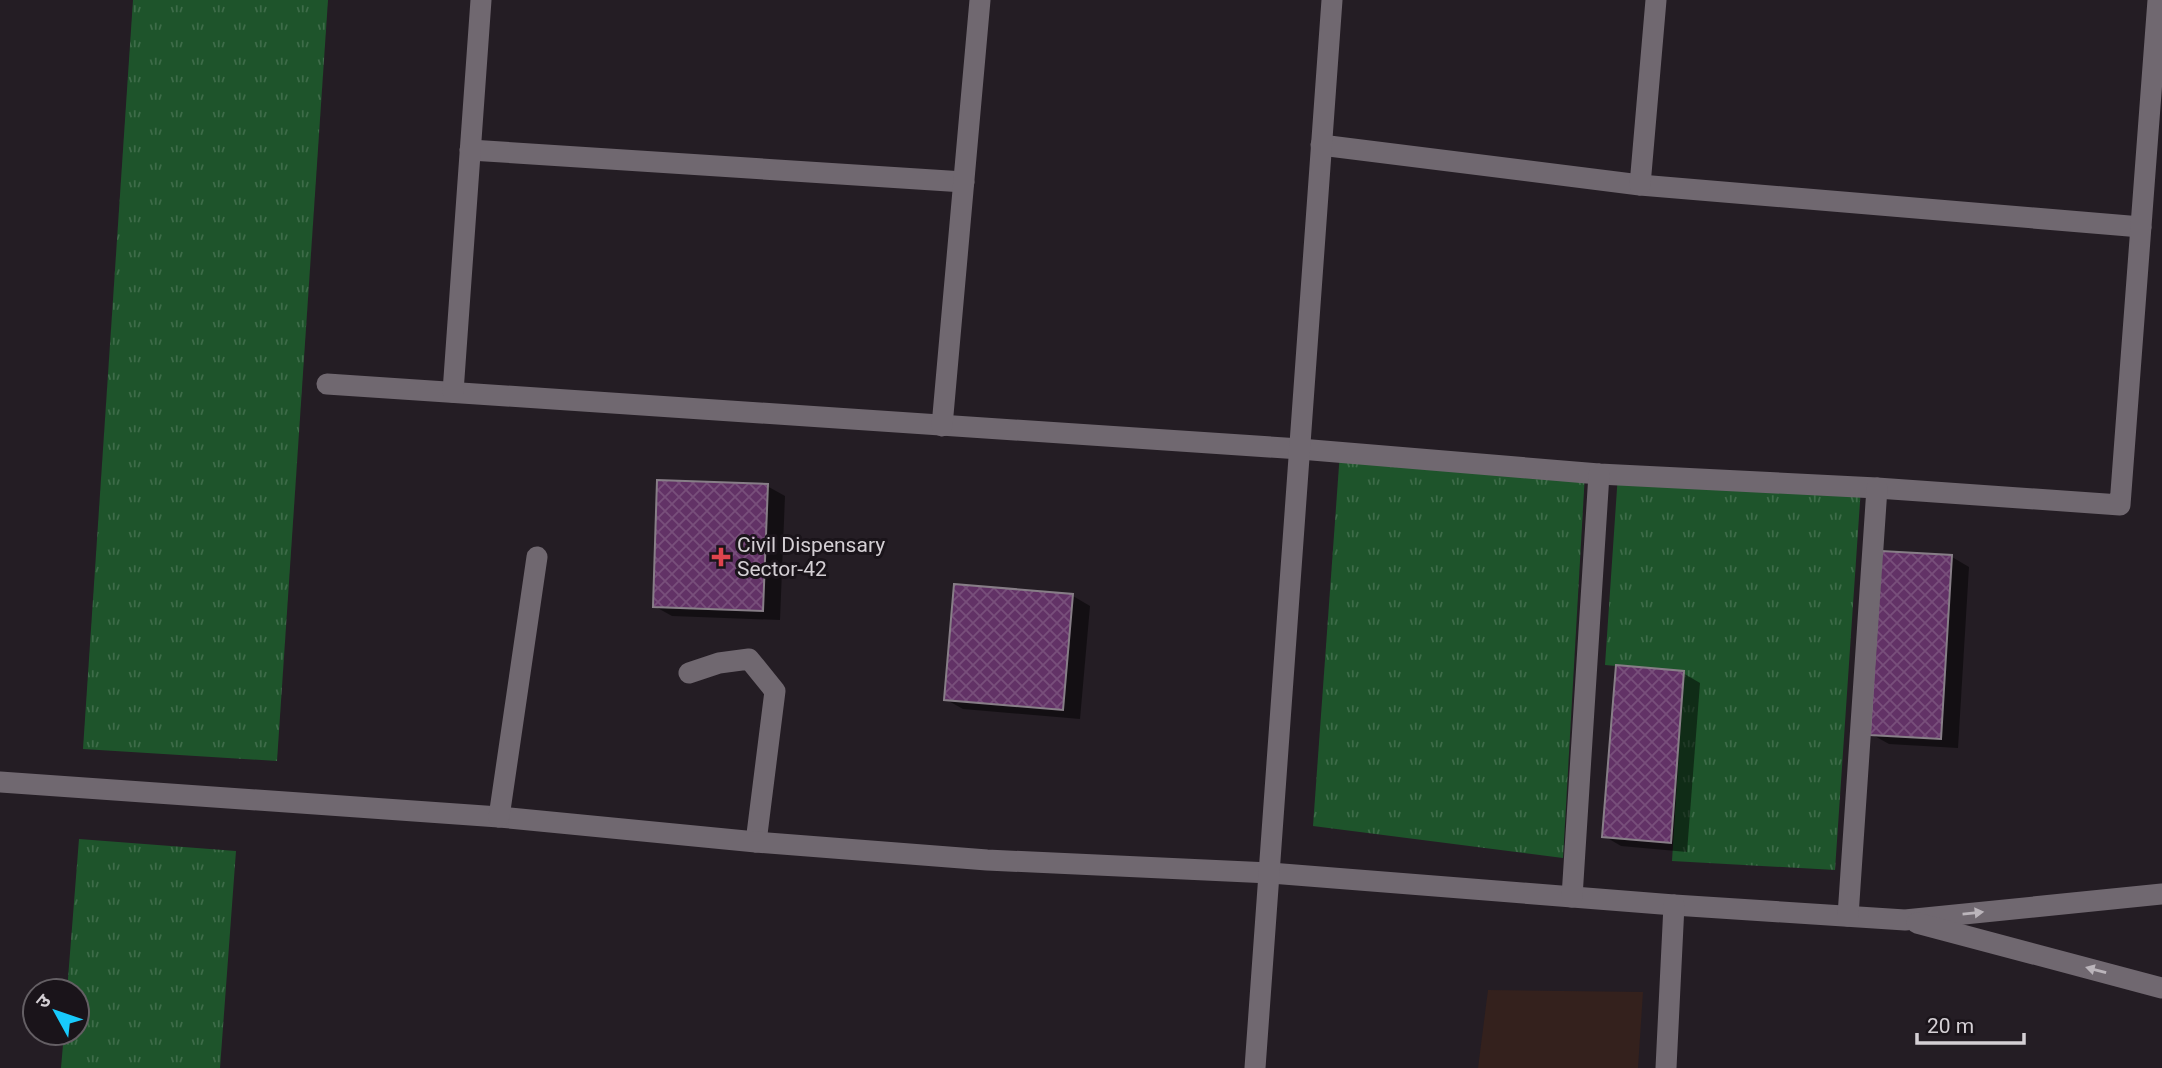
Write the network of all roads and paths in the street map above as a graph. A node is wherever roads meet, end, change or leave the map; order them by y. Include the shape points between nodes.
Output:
1 (481, 0) edge
2 (980, 0) edge
3 (1332, 0) edge
4 (1656, 0) edge
5 (2158, 0) edge
6 (1321, 145) junction
7 (470, 150) junction
8 (964, 182) junction
9 (1640, 185) junction
10 (2141, 227) junction
11 (327, 384) dead end
12 (453, 392) junction
13 (942, 426) junction
14 (1300, 449) junction
15 (1599, 474) junction
16 (1877, 488) junction
17 (537, 557) dead end
18 (689, 673) dead end
19 (0, 782) edge
20 (499, 817) junction
21 (756, 842) junction
22 (1270, 873) junction
23 (2162, 894) edge
24 (1572, 897) junction
25 (1674, 905) junction
26 (1849, 916) junction
27 (1905, 920) junction
28 (2162, 988) edge
29 (1255, 1068) edge
30 (1666, 1068) edge

1 - 7 street
2 - 8 street
3 - 6 street
4 - 9 street
5 - 10 street
6 - 9 street
6 - 14 street
7 - 8 street
7 - 12 street
8 - 13 street
9 - 10 street
10 - 16 street via 2120,505
11 - 12 street
12 - 13 street
13 - 14 street
14 - 15 street
14 - 22 street
15 - 16 street
15 - 24 street
16 - 26 street
17 - 20 street
18 - 21 street via 749,659 775,691
19 - 20 street
20 - 21 street
21 - 22 street via 987,860
22 - 24 street
22 - 29 street
27 -> 23 street
24 - 25 street
25 - 26 street
25 - 30 street
26 - 27 street
28 -> 27 street

